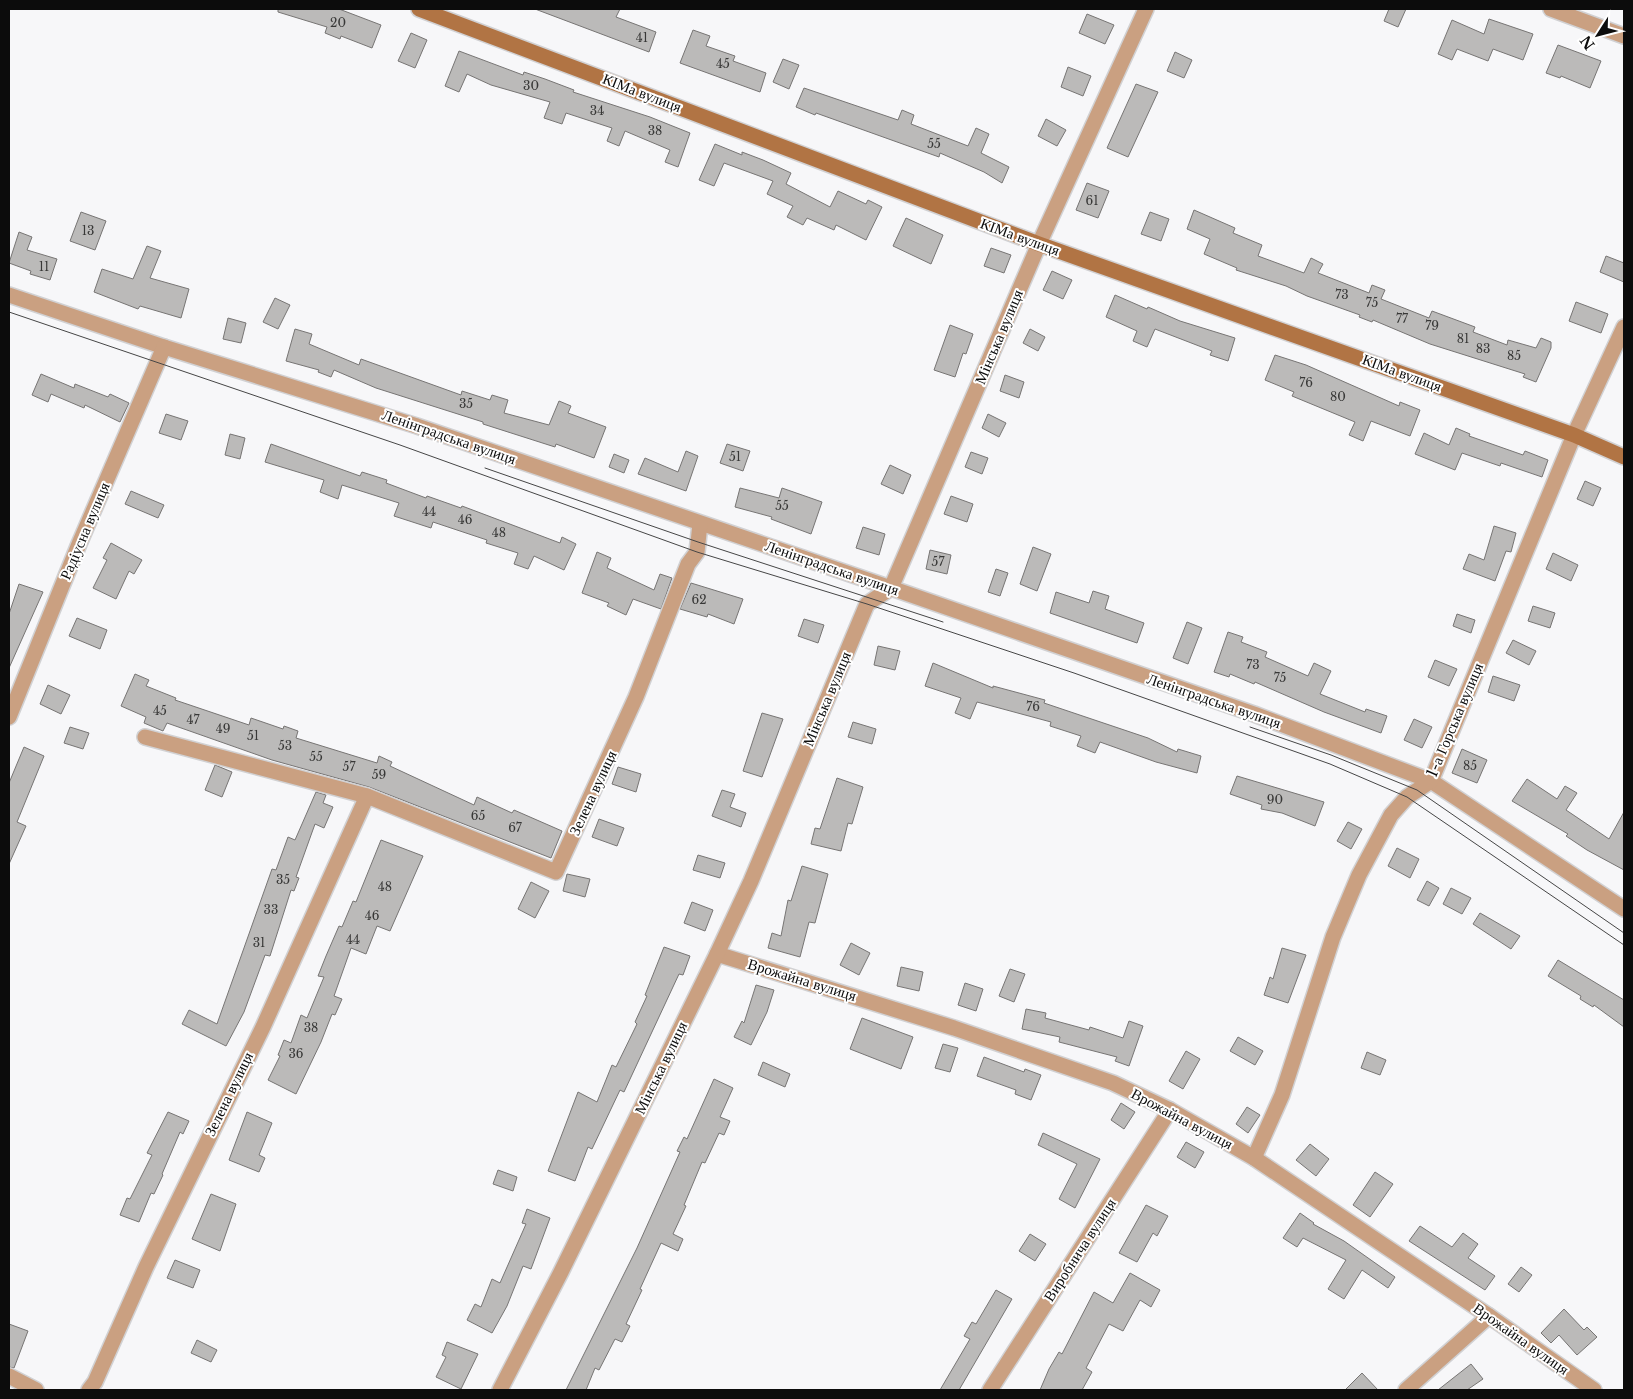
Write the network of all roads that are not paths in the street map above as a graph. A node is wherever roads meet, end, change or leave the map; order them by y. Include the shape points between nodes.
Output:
1 (419, 9) edge
2 (1146, 9) edge
3 (1551, 9) edge
4 (1624, 36) edge
5 (1038, 244) junction
6 (9, 295) edge
7 (1624, 327) edge
8 (164, 347) junction
9 (1574, 435) junction
10 (1624, 457) edge
11 (700, 524) junction
12 (892, 588) junction
13 (9, 717) edge
14 (145, 738) dead end
15 (1430, 781) junction
16 (367, 796) junction
17 (1624, 909) edge
18 (717, 954) junction
19 (1170, 1110) junction
20 (1254, 1158) junction
21 (1489, 1316) junction
22 (9, 1376) edge
23 (36, 1390) edge
24 (89, 1390) edge
25 (500, 1390) edge
26 (990, 1390) edge
27 (1406, 1390) edge
28 (1594, 1390) edge

1 - 5 street, КІМа вулиця
2 - 5 street, Мінська вулиця
3 - 4 street
5 - 9 street, КІМа вулиця
5 - 12 street, Мінська вулиця
6 - 8 street, Ленінградська вулиця
7 - 9 street, 1-а Горська вулиця
8 - 11 street, Ленінградська вулиця via 417,426
8 - 13 street, Радіусна вулиця
9 - 10 street, КІМа вулиця
9 - 15 street, 1-а Горська вулиця
11 - 12 street, Ленінградська вулиця
11 - 16 street, Зелена вулиця via 697,552 688,564 636,697 556,872
12 - 15 street, Ленінградська вулиця via 1254,714
12 - 18 street, Мінська вулиця via 867,604 751,882
14 - 16 street, Зелена вулиця
15 - 17 street, Ленінградська вулиця
15 - 20 street, 1-а Горська вулиця via 1407,797 1391,815 1359,875 1333,937 1282,1095
16 - 24 street, Зелена вулиця via 263,1027 219,1113
18 - 19 street, Врожайна вулиця via 954,1028 1113,1083
18 - 25 street, Мінська вулиця
19 - 20 street, Врожайна вулиця
19 - 26 street, Виробнича вулиця
20 - 21 street, Врожайна вулиця
21 - 27 street
21 - 28 street, Врожайна вулиця
22 - 23 street

